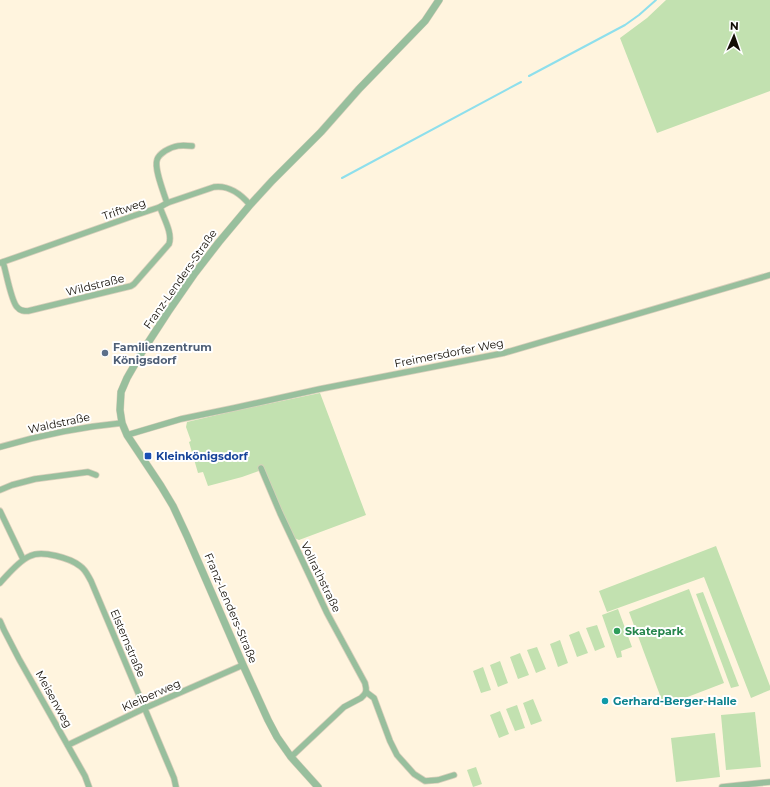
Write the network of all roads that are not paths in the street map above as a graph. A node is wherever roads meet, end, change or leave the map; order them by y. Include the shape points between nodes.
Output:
1 (439, 0) edge
2 (192, 146) dead end
3 (167, 203) junction
4 (250, 205) junction
5 (160, 207) junction
6 (2, 262) edge
7 (770, 275) edge
8 (122, 423) junction
9 (128, 435) junction
10 (0, 447) edge
11 (261, 468) dead end
12 (96, 475) dead end
13 (0, 490) edge
14 (0, 512) edge
15 (23, 559) junction
16 (0, 584) edge
17 (0, 621) edge
18 (243, 665) junction
19 (366, 692) junction
20 (145, 708) junction
21 (68, 745) junction
22 (292, 756) junction
23 (454, 775) dead end
24 (770, 782) edge
25 (89, 787) edge
26 (176, 787) edge
27 (318, 787) edge
28 (722, 787) edge

1 - 4 street, Franz-Lenders-Straße via 425,21
2 - 3 street via 180,145 171,148 157,159 156,169
3 - 4 street, Triftweg via 220,186 238,194
3 - 5 street, Triftweg
4 - 8 street, Franz-Lenders-Straße via 195,273 142,352 121,392
5 - 6 street, Triftweg
5 - 6 street, Wildstraße via 171,240 131,286 23,311 14,303
7 - 9 street, Freimersdorfer Weg via 504,353 181,419
8 - 9 street, Franz-Lenders-Straße
8 - 10 street, Waldstraße via 62,431
9 - 18 street, Franz-Lenders-Straße via 161,486 188,536
11 - 19 street, Vollrathstraße via 326,613 365,683
12 - 13 street via 88,472 35,479
14 - 15 street
15 - 16 street
15 - 20 street, Elsternstraße via 38,554 52,555 74,562 86,572
17 - 21 street, Meisenweg
18 - 20 street, Kleiberweg
18 - 22 street, Franz-Lenders-Straße via 277,737
19 - 22 street via 361,698 344,707
19 - 23 street, Vollrathstraße via 374,698 397,755 414,774 425,781
20 - 21 street, Kleiberweg
20 - 26 street, Elsternstraße
21 - 25 street, Meisenweg
22 - 27 street, Franz-Lenders-Straße
24 - 28 street

